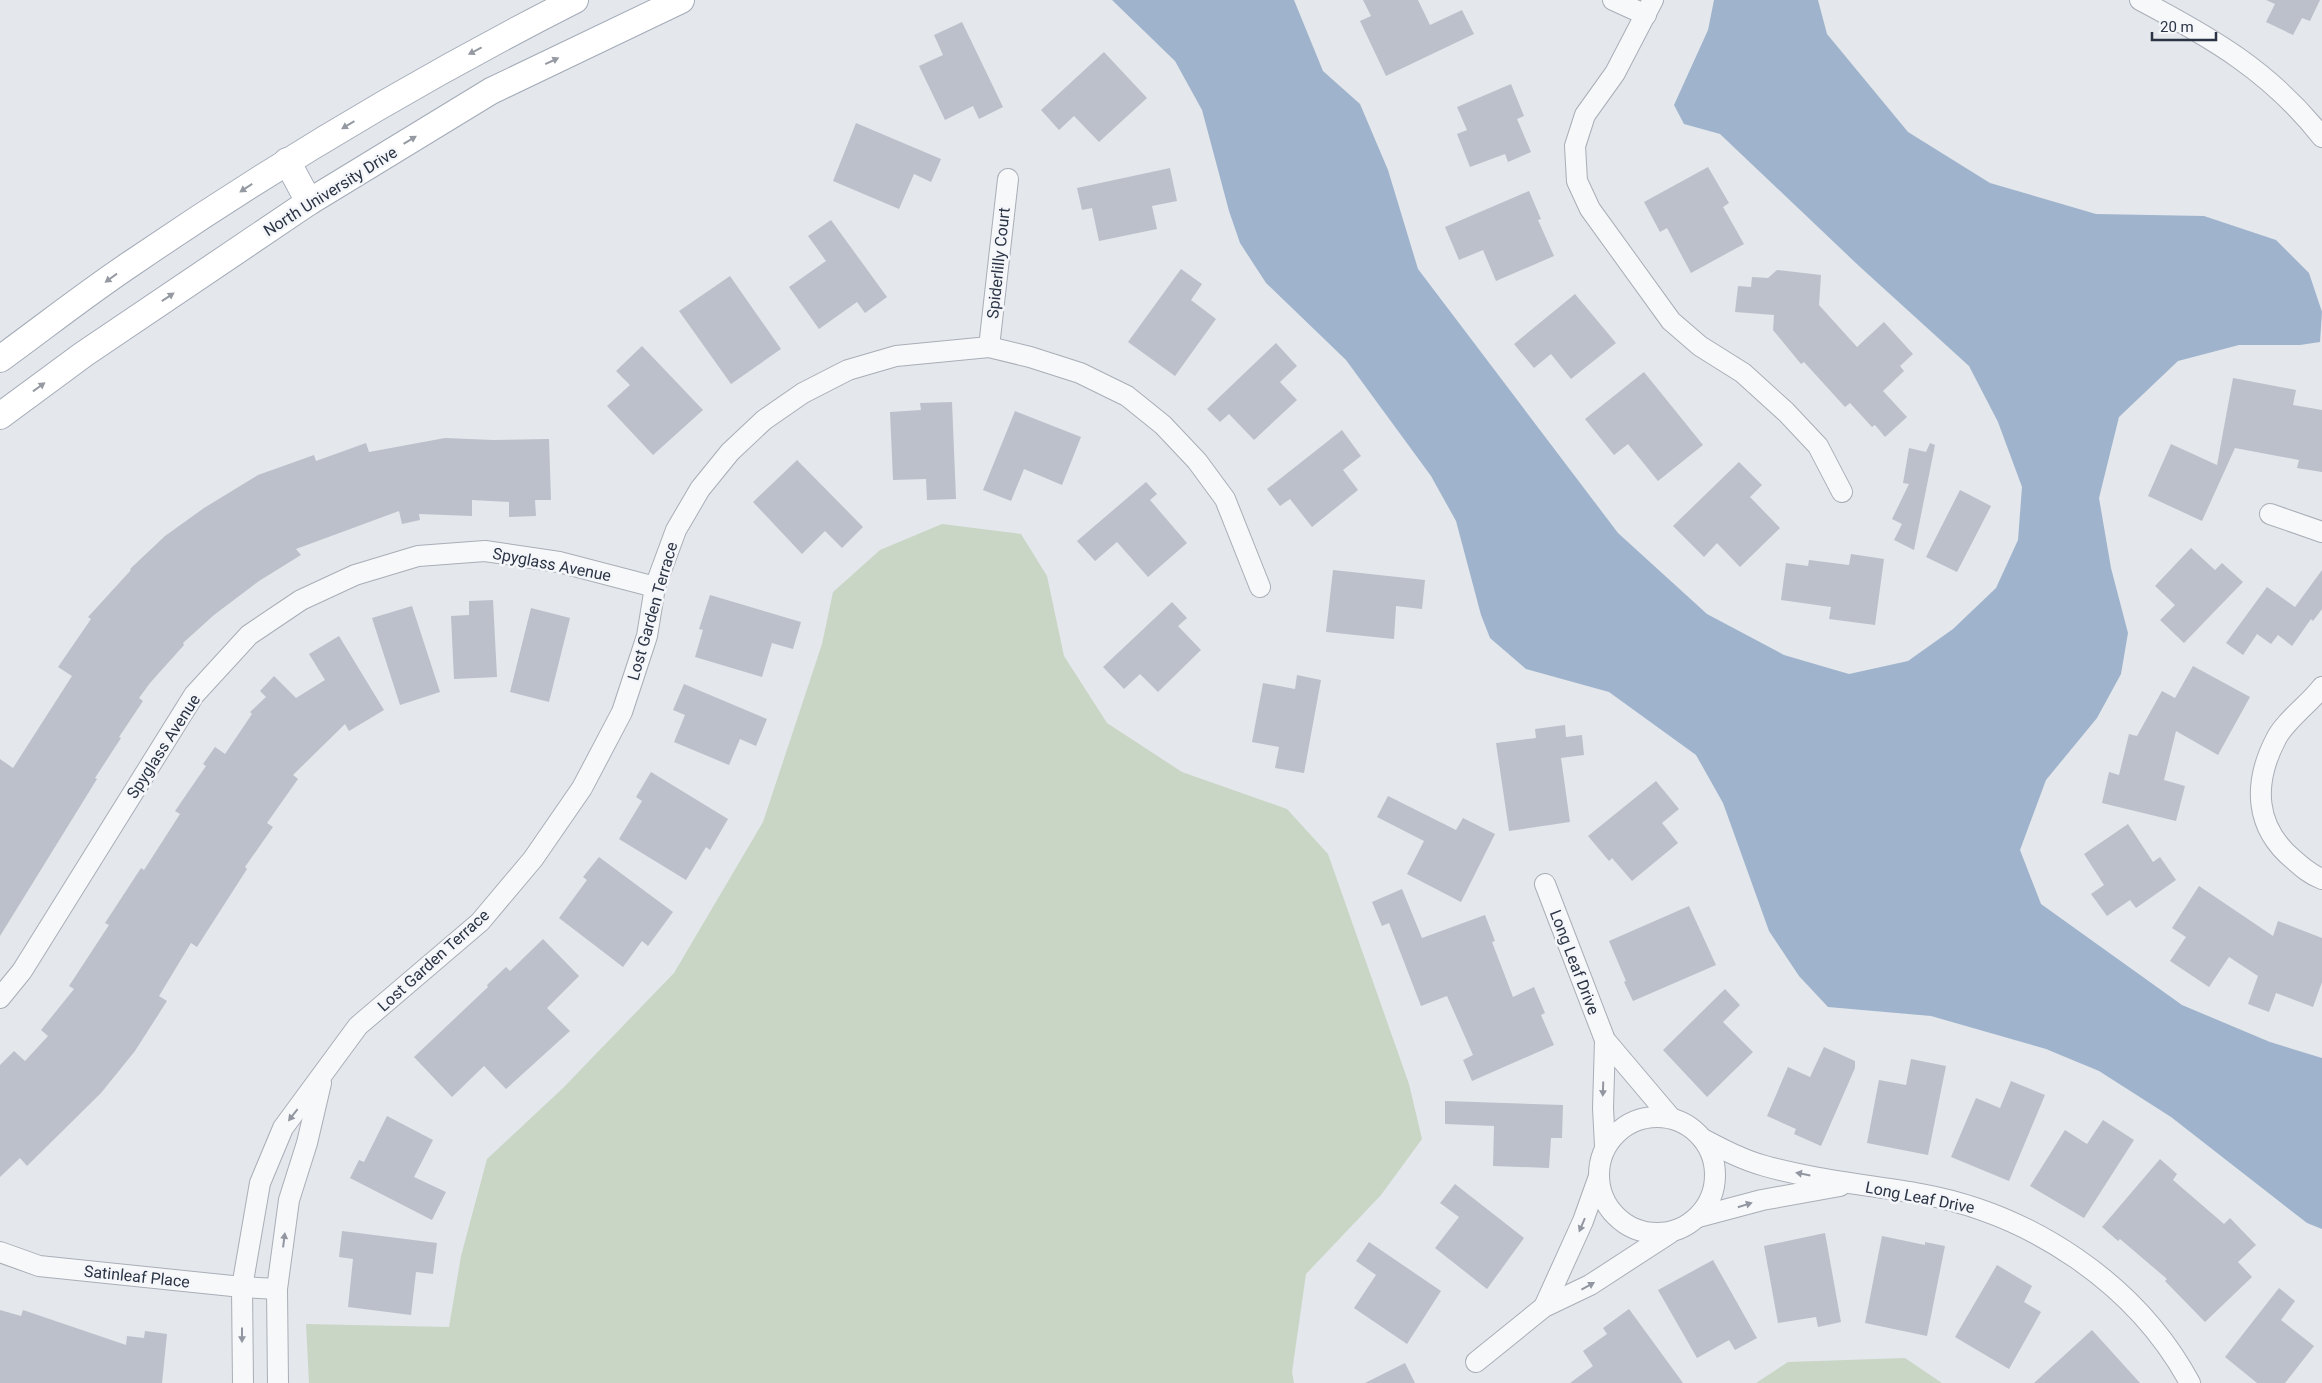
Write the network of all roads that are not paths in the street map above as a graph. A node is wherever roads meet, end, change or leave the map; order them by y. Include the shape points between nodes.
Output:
1 (575, 0) edge
2 (681, 0) edge
3 (1613, 0) edge
4 (2140, 0) edge
5 (1650, 8) edge
6 (2322, 137) edge
7 (287, 161) junction
8 (1008, 179) dead end
9 (309, 202) junction
10 (989, 347) junction
11 (0, 359) edge
12 (0, 416) edge
13 (1842, 492) dead end
14 (2270, 514) dead end
15 (2322, 532) edge
16 (656, 586) junction
17 (1260, 587) dead end
18 (2322, 687) edge
19 (2322, 879) edge
20 (1545, 884) dead end
21 (0, 998) edge
22 (1605, 1040) junction
23 (323, 1077) junction
24 (1671, 1118) junction
25 (1702, 1139) junction
26 (1605, 1146) junction
27 (1598, 1179) junction
28 (1851, 1183) junction
29 (1698, 1217) junction
30 (1671, 1232) junction
31 (0, 1252) edge
32 (242, 1287) junction
33 (277, 1289) junction
34 (1544, 1307) junction
35 (1476, 1362) dead end
36 (243, 1383) edge
37 (278, 1383) edge
38 (2190, 1383) edge

1 -> 7 main road via 450,65
9 -> 2 main road, North University Drive via 491,90
3 - 5 street
4 - 6 street via 2204,33 2257,70
5 - 13 street via 1615,73 1585,115 1576,146 1577,181 1590,209 1672,321 1786,412 1818,446
7 - 9 main road
7 -> 11 main road via 130,264
8 - 10 street, Spiderlilly Court
12 -> 9 main road, North University Drive via 84,354
10 - 16 street, Lost Garden Terrace via 896,356 848,370 803,393 764,420 730,452 700,489 676,530
10 - 17 street, Lost Garden Terrace via 1080,373 1126,396 1163,425 1197,461 1225,499
14 - 15 street
16 - 21 street, Spyglass Avenue via 559,562 485,551 418,556 355,575 301,600 249,635 194,695 22,971
16 - 23 street, Lost Garden Terrace via 647,636 622,712 577,796 533,859 480,922 358,1026
18 - 19 street via 2276,737 2265,766 2259,796 2264,820 2281,849 2312,876
20 - 22 street, Long Leaf Drive
22 - 24 street, Long Leaf Drive
22 -> 26 street, Long Leaf Drive
23 -> 32 street, Lost Garden Terrace via 283,1128 260,1182
33 -> 23 street, Lost Garden Terrace via 289,1200
24 - 25 street via 1688,1126
24 - 26 street via 1633,1121
28 -> 25 street, Long Leaf Drive via 1764,1166
25 - 29 street via 1715,1170 1711,1196
26 - 27 street via 1599,1162
27 - 30 street via 1610,1211 1622,1223 1654,1234
27 -> 34 street via 1583,1221
29 -> 28 street, Long Leaf Drive via 1762,1200
28 - 38 street, Long Leaf Drive via 1922,1194 1984,1210 2041,1236 2098,1273 2146,1319
29 - 30 street
34 -> 30 street via 1590,1285
31 - 32 street, Satinleaf Place via 39,1266
32 - 33 street, Satinleaf Place
32 -> 36 street, Lost Garden Terrace
33 - 37 street, Lost Garden Terrace
34 - 35 street

